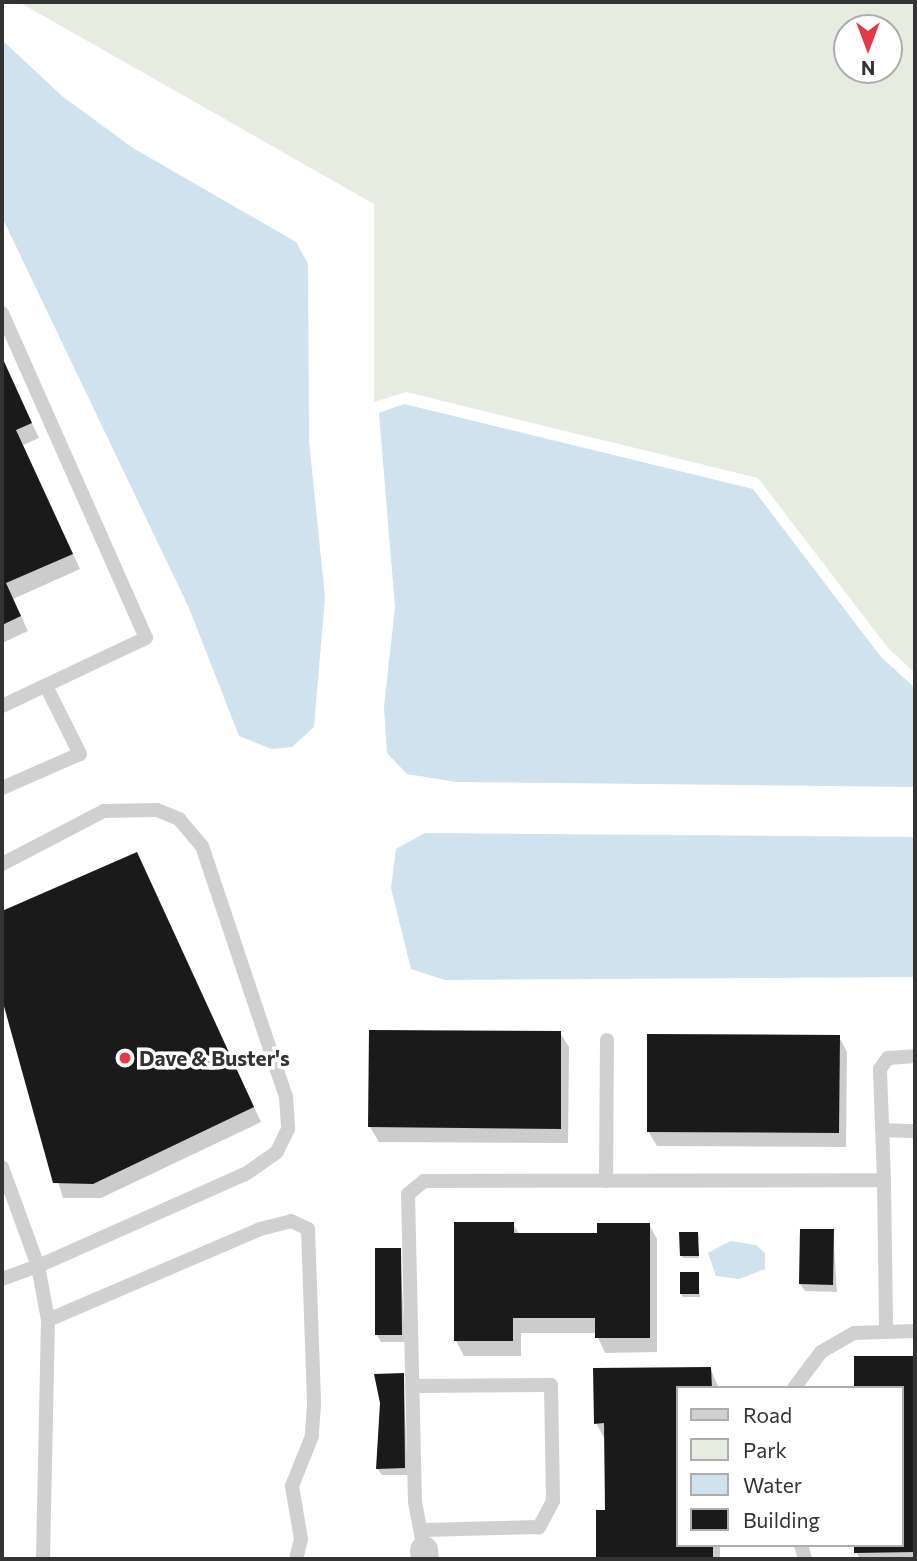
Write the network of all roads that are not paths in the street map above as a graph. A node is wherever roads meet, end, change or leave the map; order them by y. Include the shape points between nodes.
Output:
1 (2, 313) edge
2 (46, 686) junction
3 (2, 706) edge
4 (2, 788) edge
5 (2, 864) edge
6 (607, 1040) dead end
7 (915, 1056) edge
8 (882, 1130) junction
9 (915, 1131) edge
10 (2, 1167) edge
11 (884, 1180) junction
12 (606, 1181) junction
13 (38, 1266) junction
14 (2, 1279) edge
15 (48, 1320) junction
16 (886, 1331) junction
17 (915, 1331) edge
18 (412, 1386) junction
19 (796, 1386) edge
20 (424, 1546) edge
21 (43, 1559) edge
22 (296, 1559) edge

1 - 2 lane via 146,638
2 - 3 lane
2 - 4 lane via 80,754
5 - 13 lane via 104,811 156,810 179,819 202,846 286,1097 288,1129 277,1152 245,1174
6 - 12 lane
7 - 8 lane via 888,1058 880,1069
8 - 9 lane
8 - 11 lane
10 - 13 lane
11 - 12 lane
11 - 16 lane
12 - 18 lane via 425,1181 408,1194
13 - 14 lane
13 - 15 lane
15 - 21 lane
15 - 22 lane via 67,1317 260,1228 291,1222 308,1229 314,1404 312,1436 292,1486 301,1539
16 - 17 lane
16 - 19 lane via 854,1333 821,1352
18 - 20 lane via 415,1502
18 - 20 lane via 551,1385 553,1501 539,1527

